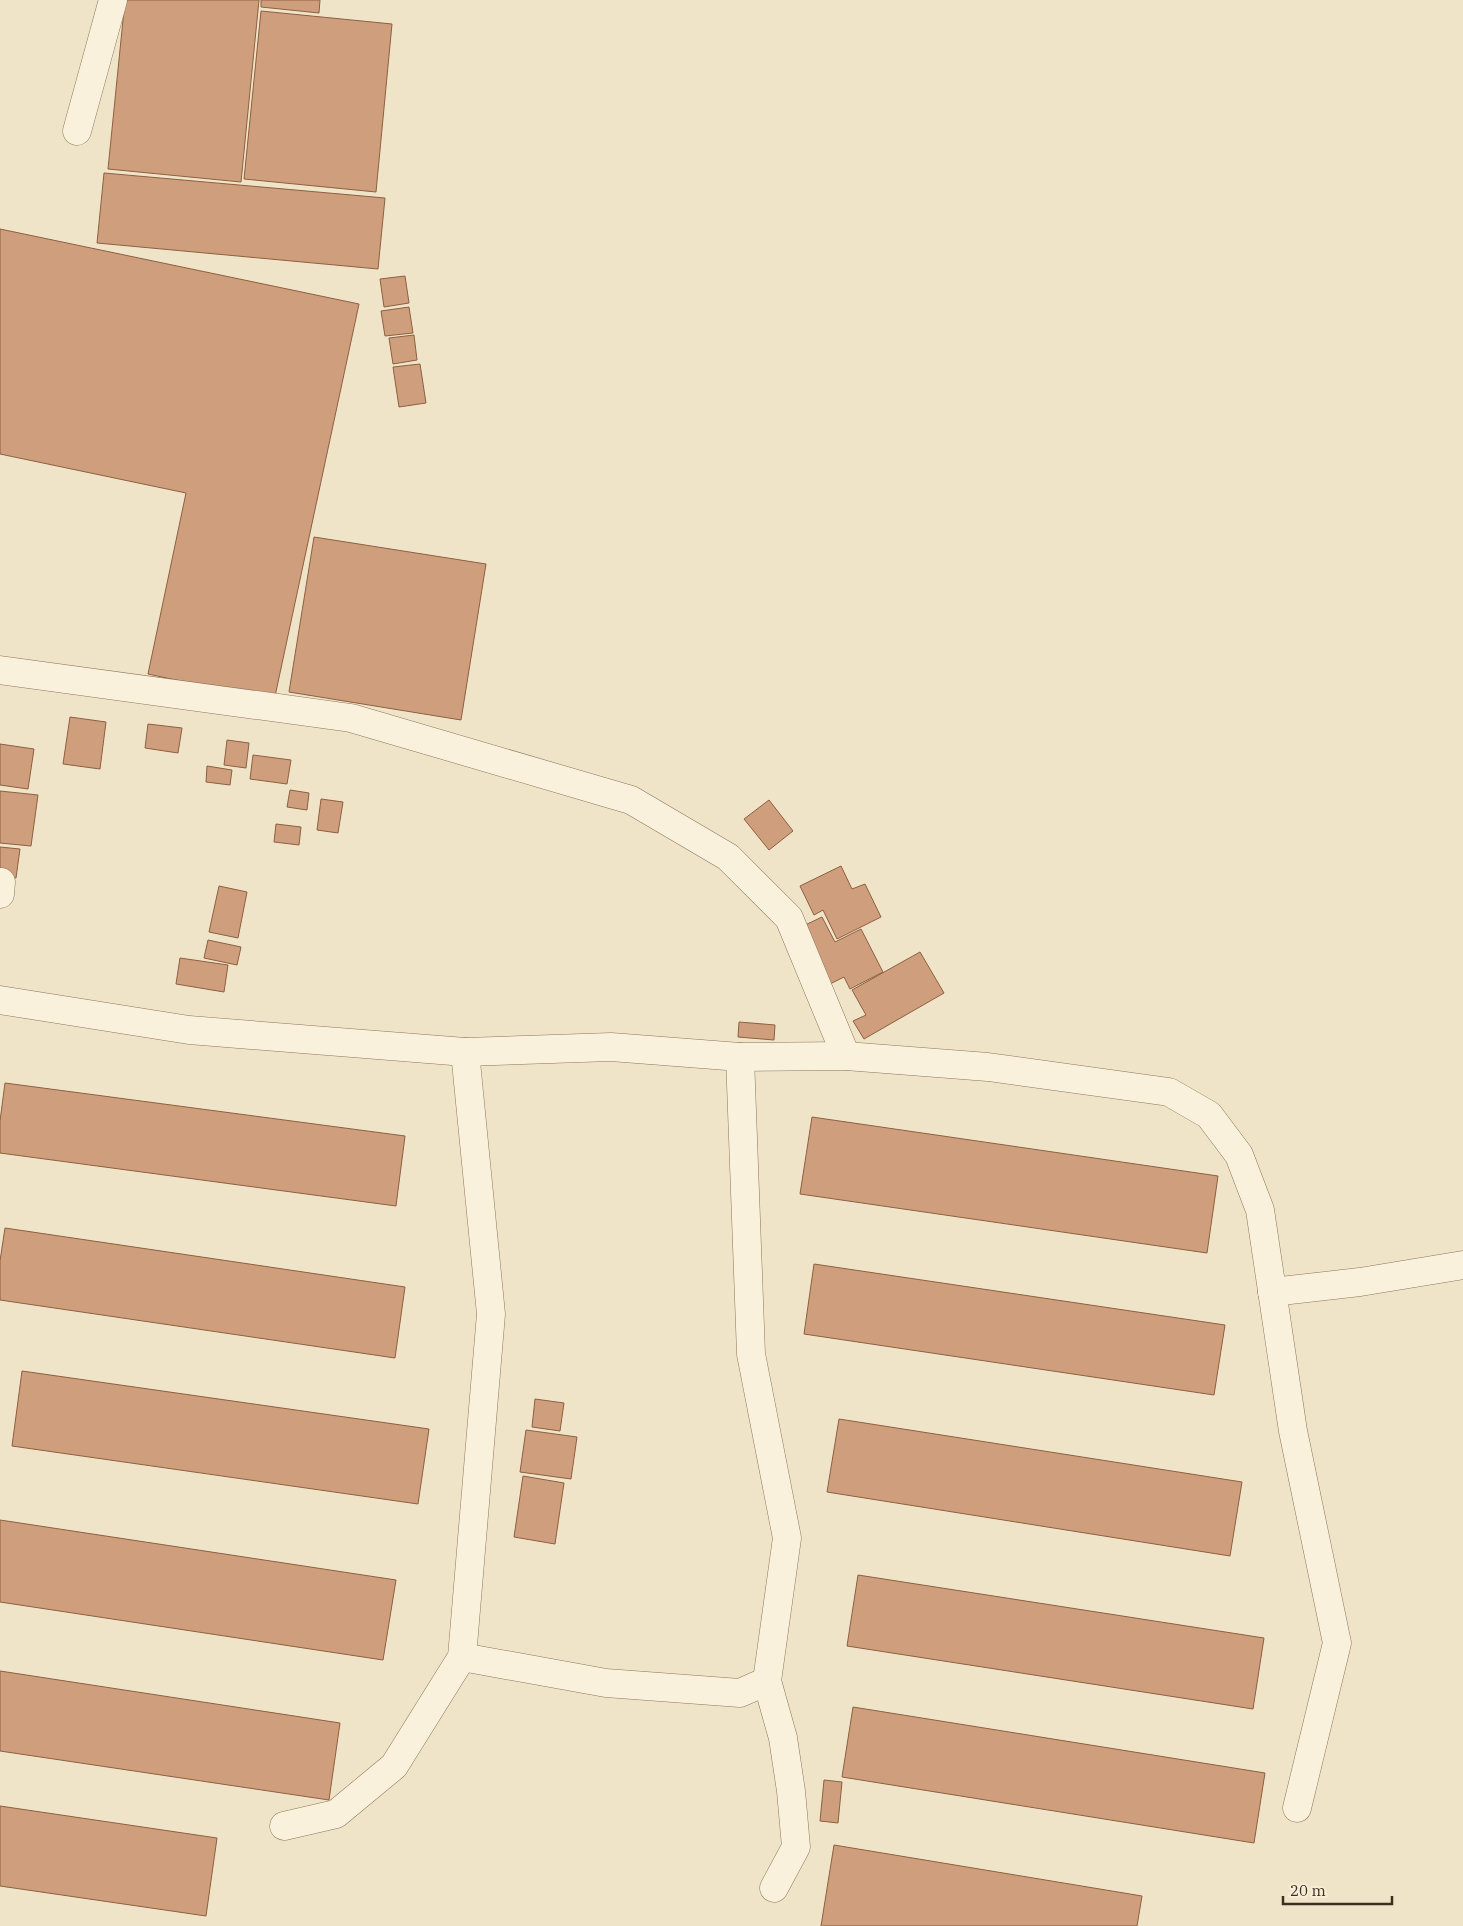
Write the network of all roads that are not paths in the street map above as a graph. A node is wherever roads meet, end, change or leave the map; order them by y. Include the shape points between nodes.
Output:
1 (114, 0) edge
2 (77, 132) dead end
3 (0, 670) edge
4 (0, 1000) edge
5 (465, 1052) junction
6 (846, 1056) junction
7 (740, 1058) junction
8 (1463, 1265) edge
9 (1272, 1292) junction
10 (462, 1657) junction
11 (767, 1681) junction
12 (1297, 1808) dead end
13 (284, 1826) dead end
14 (774, 1888) dead end

1 - 2 lane
3 - 6 lane via 351,718 631,800 728,857 789,918
4 - 5 lane via 189,1030
5 - 7 lane via 611,1047
5 - 10 lane via 491,1314
6 - 7 lane
6 - 9 lane via 988,1067 1169,1092 1210,1115 1239,1155 1260,1210
7 - 11 lane via 751,1354 787,1538
8 - 9 lane
9 - 12 lane via 1293,1431 1338,1643
10 - 11 lane via 606,1683 740,1694
10 - 13 lane via 394,1766 336,1814
11 - 14 lane via 783,1738 796,1847

